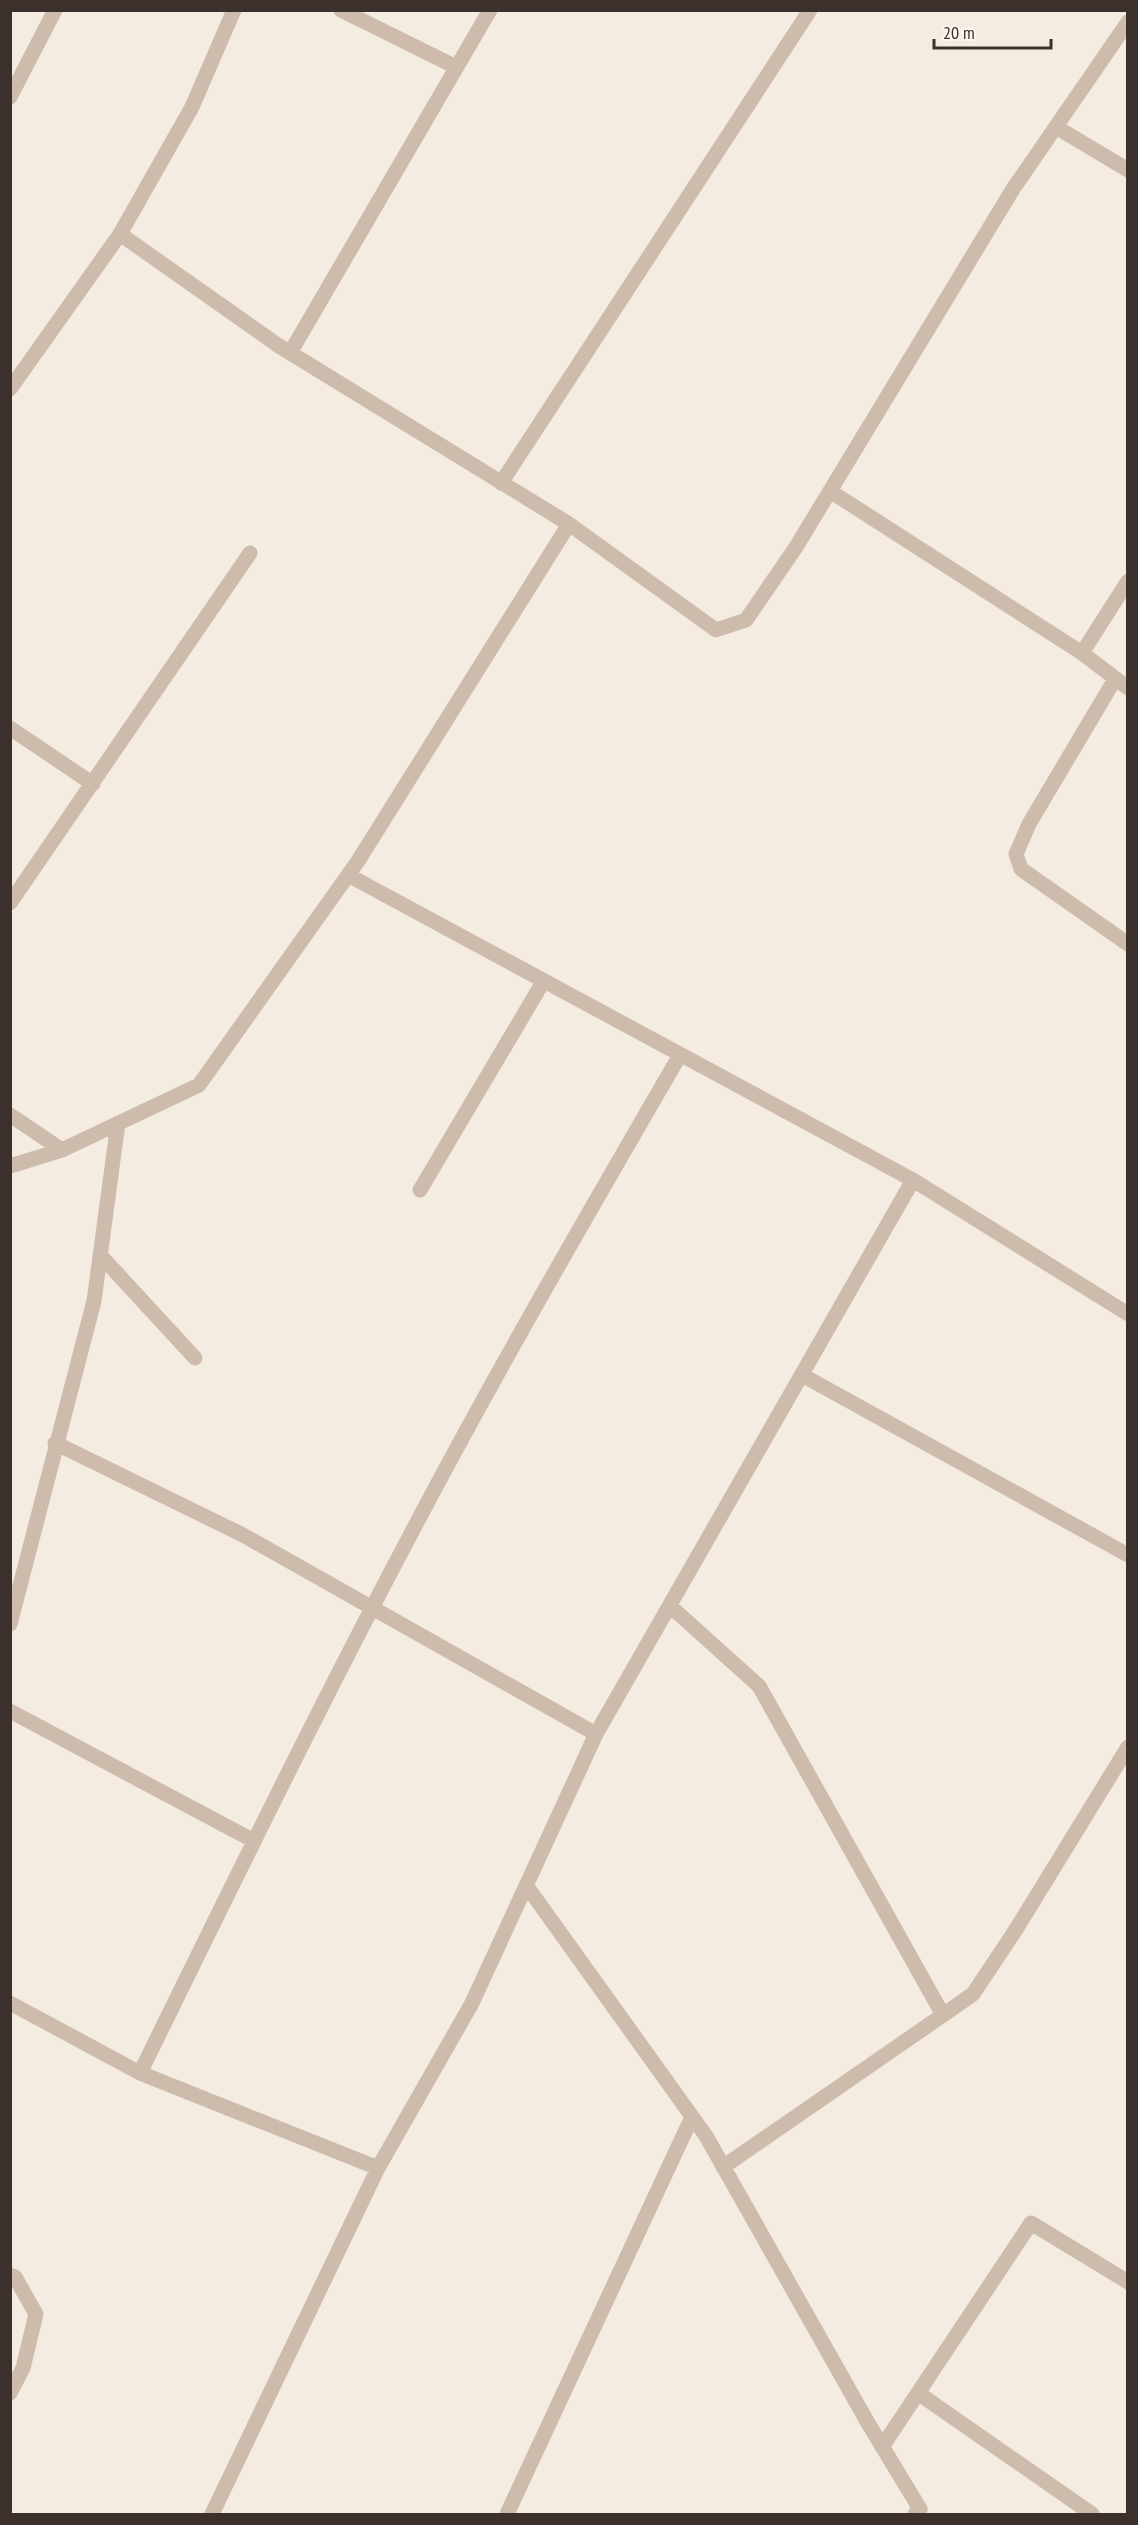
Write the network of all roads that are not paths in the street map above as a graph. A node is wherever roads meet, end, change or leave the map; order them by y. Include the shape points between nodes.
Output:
1 (55, 10) edge
2 (234, 10) edge
3 (341, 10) edge
4 (490, 10) edge
5 (810, 10) edge
6 (1128, 22) edge
7 (456, 67) junction
8 (10, 97) edge
9 (1056, 127) junction
10 (1128, 170) edge
11 (120, 234) junction
12 (290, 353) junction
13 (10, 389) edge
14 (501, 483) junction
15 (830, 491) junction
16 (569, 524) junction
17 (250, 553) dead end
18 (1128, 581) edge
19 (1082, 653) junction
20 (1121, 684) edge
21 (10, 728) edge
22 (93, 784) junction
23 (348, 875) junction
24 (10, 903) edge
25 (1128, 944) edge
26 (543, 982) junction
27 (680, 1055) junction
28 (10, 1115) edge
29 (118, 1123) junction
30 (62, 1150) junction
31 (10, 1166) edge
32 (913, 1180) junction
33 (420, 1190) dead end
34 (101, 1256) junction
35 (1128, 1314) edge
36 (195, 1358) dead end
37 (802, 1375) junction
38 (56, 1443) junction
39 (1128, 1555) edge
40 (670, 1606) junction
41 (372, 1608) junction
42 (10, 1624) edge
43 (10, 1711) edge
44 (596, 1734) junction
45 (1128, 1748) edge
46 (254, 1841) junction
47 (526, 1886) junction
48 (10, 2003) edge
49 (943, 2015) junction
50 (140, 2073) junction
51 (692, 2117) junction
52 (723, 2167) junction
53 (378, 2168) junction
54 (10, 2275) edge
55 (1128, 2282) edge
56 (10, 2392) edge
57 (918, 2393) junction
58 (882, 2447) junction
59 (212, 2514) edge
60 (507, 2514) edge
61 (915, 2514) edge
62 (1092, 2514) edge

1 - 8 street
2 - 11 street via 192,107
3 - 7 street
4 - 7 street
5 - 14 street
6 - 9 street
7 - 12 street
9 - 10 street
9 - 15 street via 1013,189
11 - 12 street
11 - 13 street
12 - 14 street
14 - 16 street
15 - 16 street via 746,620 716,630
15 - 19 street
16 - 23 street
17 - 22 street
18 - 19 street
19 - 20 street
20 - 25 street via 1029,824 1016,854 1021,868
21 - 22 street
22 - 24 street
23 - 26 street
23 - 29 street via 199,1086
26 - 27 street
26 - 33 street
27 - 32 street
27 - 41 street via 520,1332
28 - 30 street
29 - 30 street
29 - 34 street
30 - 31 street
32 - 35 street
32 - 37 street
34 - 36 street
34 - 38 street via 94,1301
37 - 39 street
37 - 40 street
38 - 41 street via 243,1535
38 - 42 street
40 - 44 street
40 - 49 street via 759,1686
41 - 44 street
41 - 46 street
43 - 46 street
44 - 47 street
45 - 49 street via 973,1994
46 - 50 street
47 - 51 street
47 - 53 street via 472,2003
48 - 50 street
49 - 52 street
50 - 53 street
51 - 52 street
51 - 60 street
52 - 58 street
53 - 59 street
54 - 56 street via 15,2277 36,2314 23,2368
55 - 57 street via 1031,2223
57 - 58 street
57 - 62 street
58 - 61 street via 920,2510

